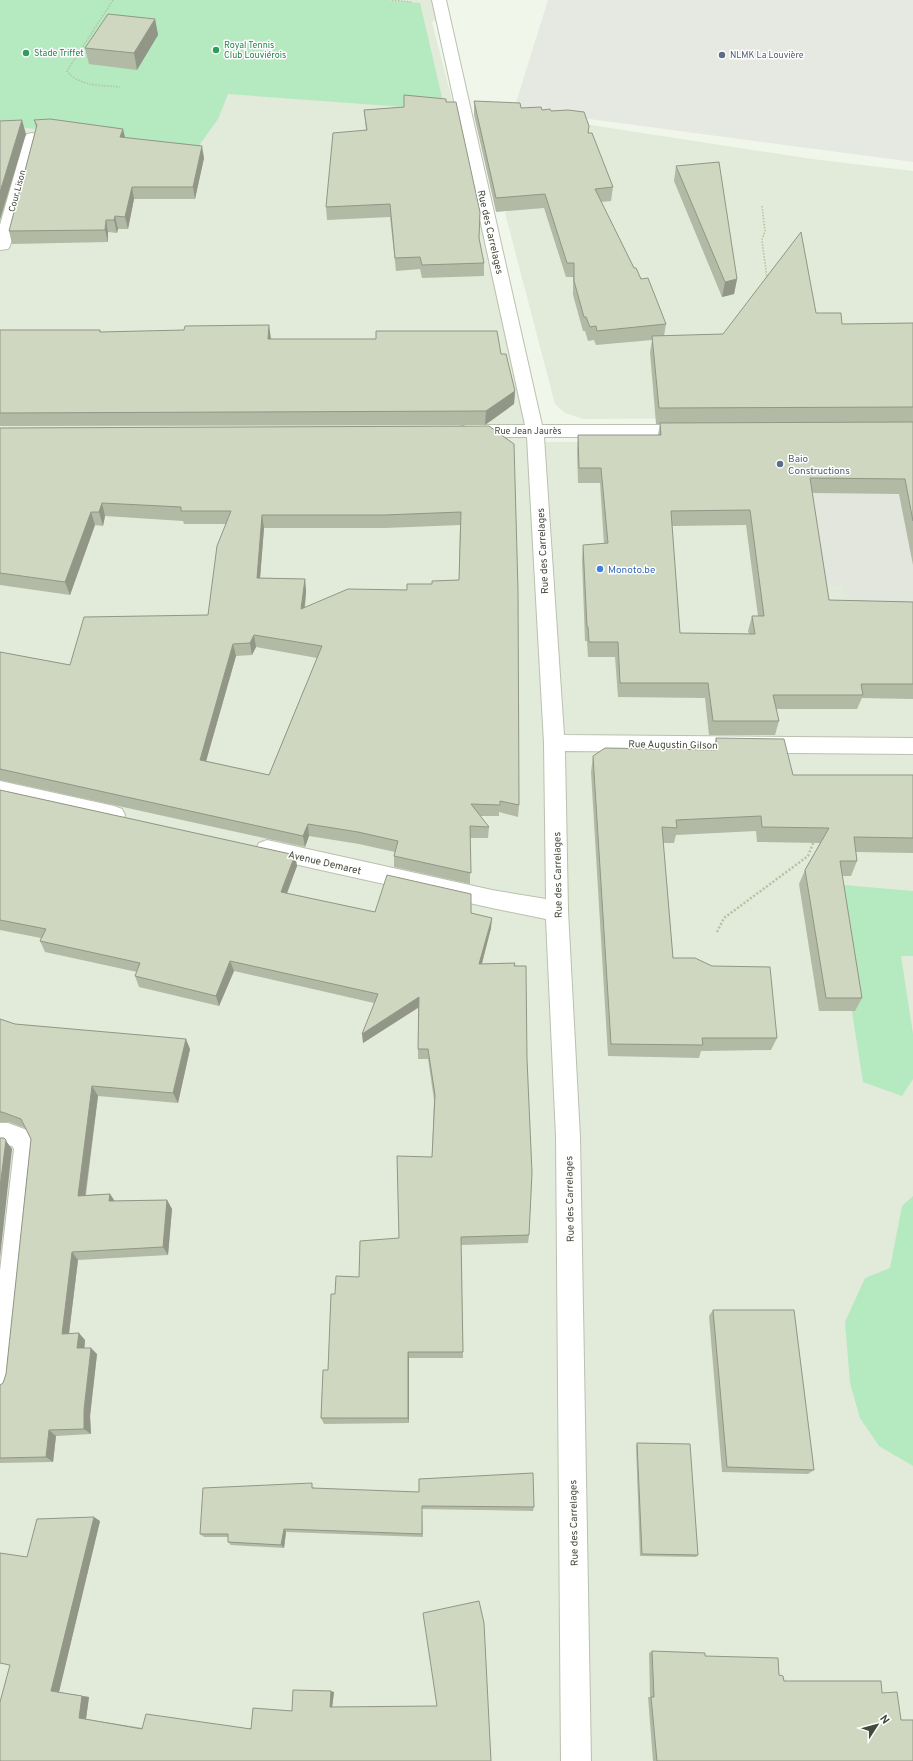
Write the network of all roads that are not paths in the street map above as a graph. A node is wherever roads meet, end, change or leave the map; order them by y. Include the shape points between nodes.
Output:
1 (439, 0) edge
2 (32, 137) edge
3 (2, 246) dead end
4 (705, 430) edge
5 (448, 431) edge
6 (536, 431) junction
7 (554, 743) junction
8 (913, 746) edge
9 (0, 790) edge
10 (130, 819) edge
11 (246, 844) edge
12 (557, 911) junction
13 (0, 1134) edge
14 (0, 1380) edge
15 (576, 1761) edge

1 - 6 street, Rue des Carrelages
2 - 3 street, Cour Lison
4 - 6 street, Rue Jean Jaurès
5 - 6 street, Rue Jean Jaurès
6 - 7 street, Rue des Carrelages
7 - 8 street, Rue Augustin Gilson
7 - 12 street, Rue des Carrelages
9 - 10 street
11 - 12 street, Avenue Demaret
12 - 15 street, Rue des Carrelages via 568,1136
13 - 14 lane via 19,1138 25,1148

